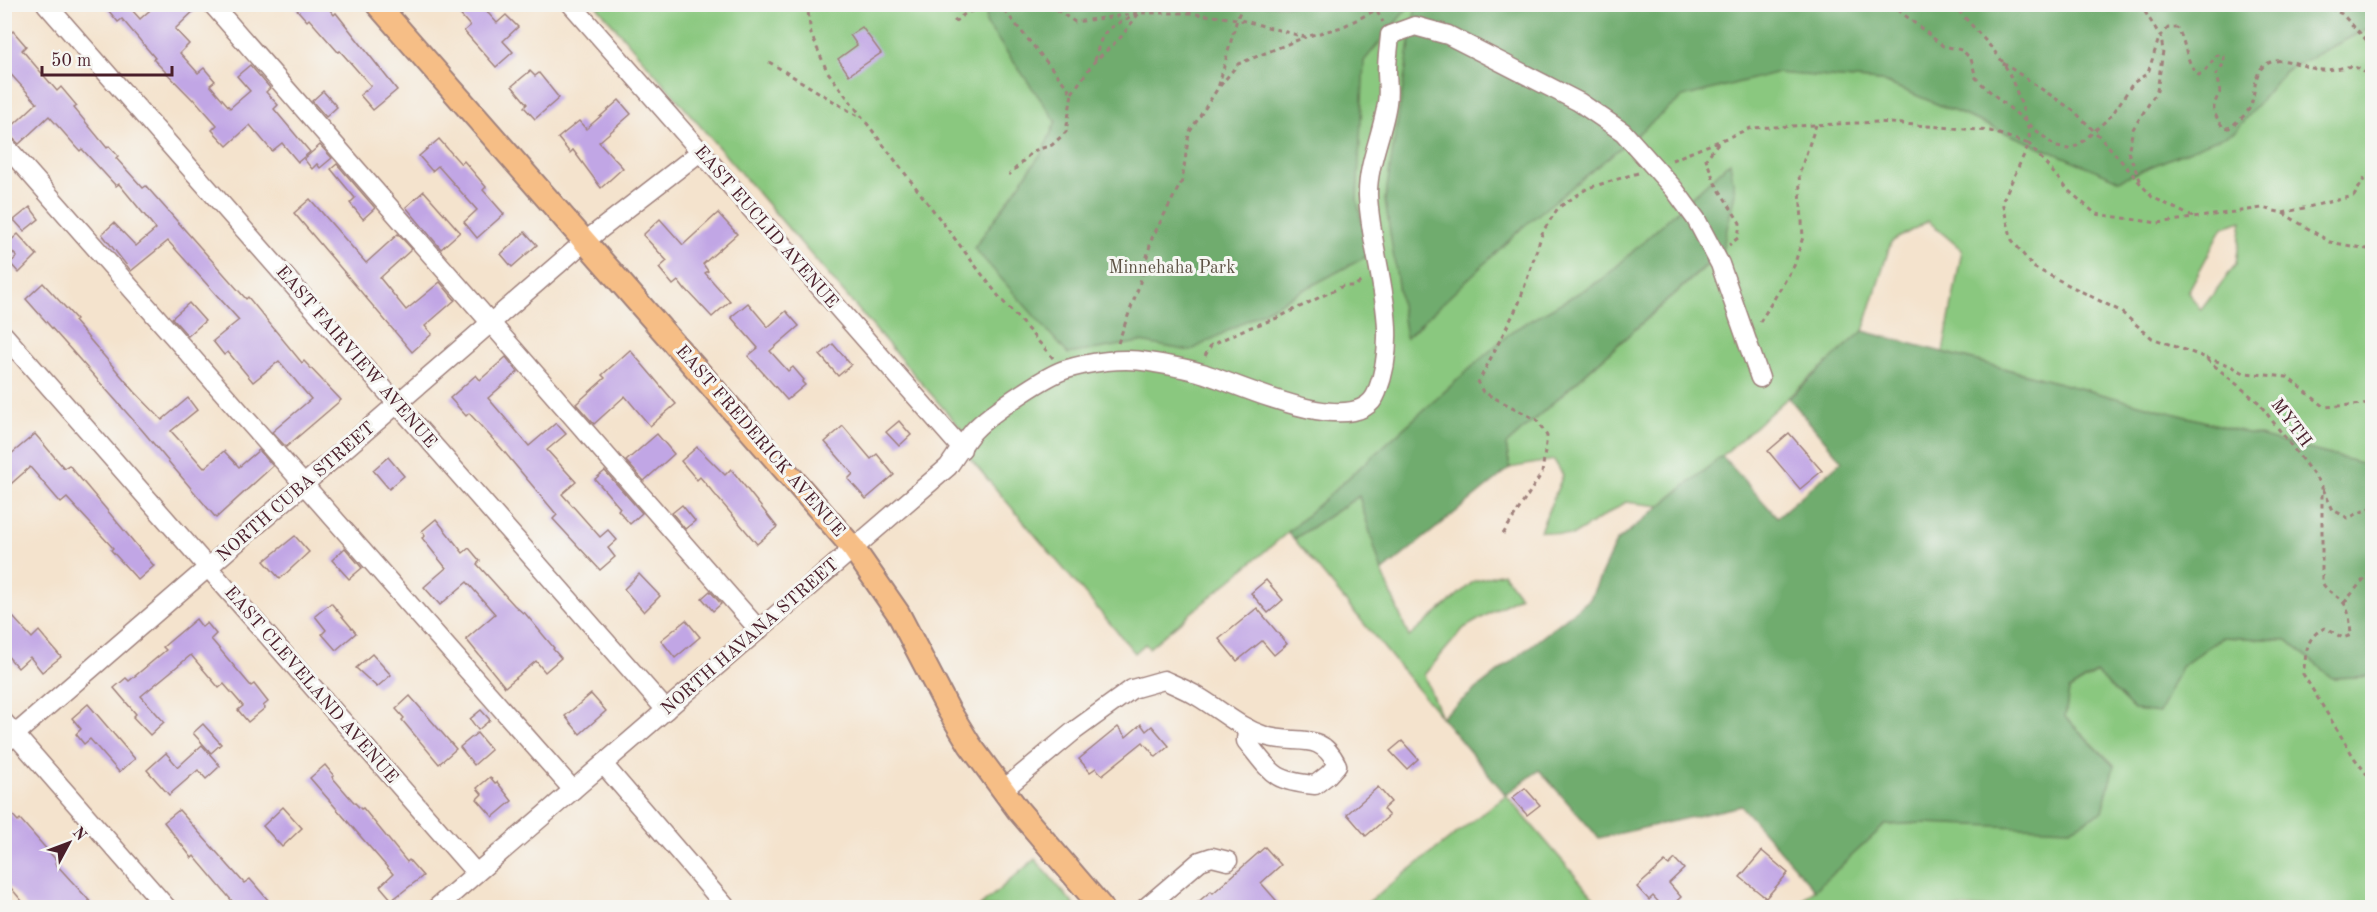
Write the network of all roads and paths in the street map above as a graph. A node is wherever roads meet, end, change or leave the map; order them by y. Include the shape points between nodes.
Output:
1 (46, 4) edge
2 (212, 4) edge
3 (377, 4) edge
4 (572, 4) edge
5 (807, 4) edge
6 (997, 4) edge
7 (1021, 4) edge
8 (1243, 4) edge
9 (1891, 4) edge
10 (1953, 4) edge
11 (2140, 4) edge
12 (2322, 4) edge
13 (1376, 10) dead end
14 (1139, 13) junction
15 (1237, 19) junction
16 (954, 22) dead end
17 (1305, 37) junction
18 (2161, 37) junction
19 (2373, 46) edge
20 (770, 62) dead end
21 (1094, 62) junction
22 (2003, 63) junction
23 (2373, 79) edge
24 (1218, 87) junction
25 (1072, 93) junction
26 (862, 115) junction
27 (2028, 123) junction
28 (1816, 125) junction
29 (2094, 131) junction
30 (1719, 141) junction
31 (4, 144) edge
32 (2030, 144) junction
33 (700, 152) junction
34 (1655, 168) junction
35 (2373, 173) edge
36 (1009, 176) dead end
37 (2142, 186) junction
38 (2283, 213) junction
39 (2195, 218) junction
40 (584, 242) junction
41 (1712, 248) junction
42 (2373, 250) edge
43 (1378, 260) junction
44 (491, 324) junction
45 (4, 335) edge
46 (1748, 341) junction
47 (2204, 357) junction
48 (1111, 361) junction
49 (1064, 370) junction
50 (1202, 373) junction
51 (1760, 378) dead end
52 (398, 405) junction
53 (2373, 407) edge
54 (962, 449) junction
55 (303, 485) junction
56 (2322, 486) junction
57 (2373, 507) edge
58 (1503, 534) dead end
59 (853, 548) junction
60 (208, 567) junction
61 (2373, 569) edge
62 (2344, 603) junction
63 (759, 630) junction
64 (666, 710) junction
65 (1247, 730) junction
66 (8, 733) edge
67 (603, 764) junction
68 (2373, 781) edge
69 (573, 790) junction
70 (1004, 790) junction
71 (1228, 861) dead end
72 (476, 873) junction
73 (167, 908) edge
74 (436, 908) edge
75 (727, 908) edge
76 (1102, 908) edge
77 (1145, 908) edge

1 - 52 street, EAST FAIRVIEW AVENUE
2 - 44 street
3 - 40 main road, EAST FREDERICK AVENUE
4 - 33 street, EAST EUCLID AVENUE
5 - 26 path via 811,34 827,71
6 - 16 path via 966,13
6 - 25 path
7 - 14 path via 1055,9 1075,22
8 - 15 path
9 - 27 path via 1943,46 1962,50 1971,59 1976,78
10 - 22 path
11 - 18 path
12 - 19 path via 2342,14
13 - 17 path via 1342,27
14 - 15 path via 1189,13
14 - 21 path
14 - 21 path via 1106,30
15 - 17 path
15 - 24 path
17 - 24 path via 1238,64
18 - 23 path via 2168,28 2177,28 2192,70 2199,75 2217,55 2224,56 2216,75 2220,92 2213,106 2223,127 2229,128 2246,113 2256,76 2264,65 2277,60 2325,70 2349,65
18 - 29 path via 2148,73 2133,83 2112,114
18 - 37 path via 2163,51 2157,90 2133,129 2128,152
20 - 26 path
21 - 25 path
22 - 27 path
22 - 29 path via 2074,111
24 - 48 path via 1189,133 1182,181 1152,238
25 - 36 path via 1066,132 1052,145 1033,151
26 - 49 path via 1000,298
27 - 29 path via 2056,147 2069,149
27 - 32 path
28 - 30 path via 1750,128
28 - 32 path via 1878,122 1990,131
28 - 46 path via 1799,174 1803,237 1794,266
29 - 37 path
30 - 34 path
30 - 41 path via 1706,159 1715,183 1740,223 1738,238 1728,246
31 - 55 street
32 - 39 path via 2069,191 2096,214 2158,223
32 - 47 path, MYTH via 2002,202 2012,240 2033,267 2120,311 2152,338
33 - 40 street, NORTH CUBA STREET
33 - 54 street, EAST EUCLID AVENUE
34 - 41 street via 1696,219
34 - 43 street via 1623,132 1579,102 1448,35 1415,26 1390,35 1388,100 1368,194
34 - 58 path via 1588,188 1558,208 1543,231 1519,303 1478,383 1483,392 1537,420 1547,436 1542,473
35 - 38 path via 2354,196
37 - 39 path via 2152,197
38 - 39 path via 2262,208
38 - 42 path via 2330,242
40 - 44 street, NORTH CUBA STREET
40 - 59 main road, EAST FREDERICK AVENUE
41 - 46 street
43 - 50 path via 1360,284 1343,286 1211,345
43 - 50 street, NORTH HAVANA STREET via 1386,341 1377,393 1369,406 1354,412 1338,412 1293,405
44 - 52 street, NORTH CUBA STREET
44 - 63 street
45 - 60 street, EAST CLEVELAND AVENUE
46 - 51 street
47 - 53 path via 2244,373 2287,377 2325,406
47 - 56 path, MYTH via 2258,402
48 - 49 street, NORTH HAVANA STREET
48 - 50 street, NORTH HAVANA STREET via 1146,361
49 - 54 street, NORTH HAVANA STREET via 1005,406 972,432
52 - 55 street, NORTH CUBA STREET
52 - 64 street, EAST FAIRVIEW AVENUE
54 - 59 street, NORTH HAVANA STREET via 948,467
55 - 60 street, NORTH CUBA STREET
55 - 69 street
56 - 57 path, MYTH via 2332,510 2348,518
56 - 62 path via 2322,582 2326,590
59 - 63 street, NORTH HAVANA STREET
59 - 70 main road, EAST FREDERICK AVENUE via 898,613 959,727
60 - 66 street, NORTH CUBA STREET
60 - 72 street, EAST CLEVELAND AVENUE
61 - 62 path
62 - 68 path via 2351,635 2343,638 2325,628 2317,632 2309,640 2303,674 2355,759
63 - 64 street, NORTH HAVANA STREET
64 - 67 street, NORTH HAVANA STREET
65 - 65 street via 1269,737 1321,743 1330,750 1337,765 1315,785 1288,783 1272,773 1246,741
65 - 70 street via 1198,696 1164,680 1132,688
66 - 73 street
67 - 69 street, NORTH HAVANA STREET
67 - 75 street
69 - 72 street, NORTH HAVANA STREET
70 - 76 main road, EAST FREDERICK AVENUE
71 - 77 street via 1212,857 1200,861
72 - 74 street, NORTH HAVANA STREET

